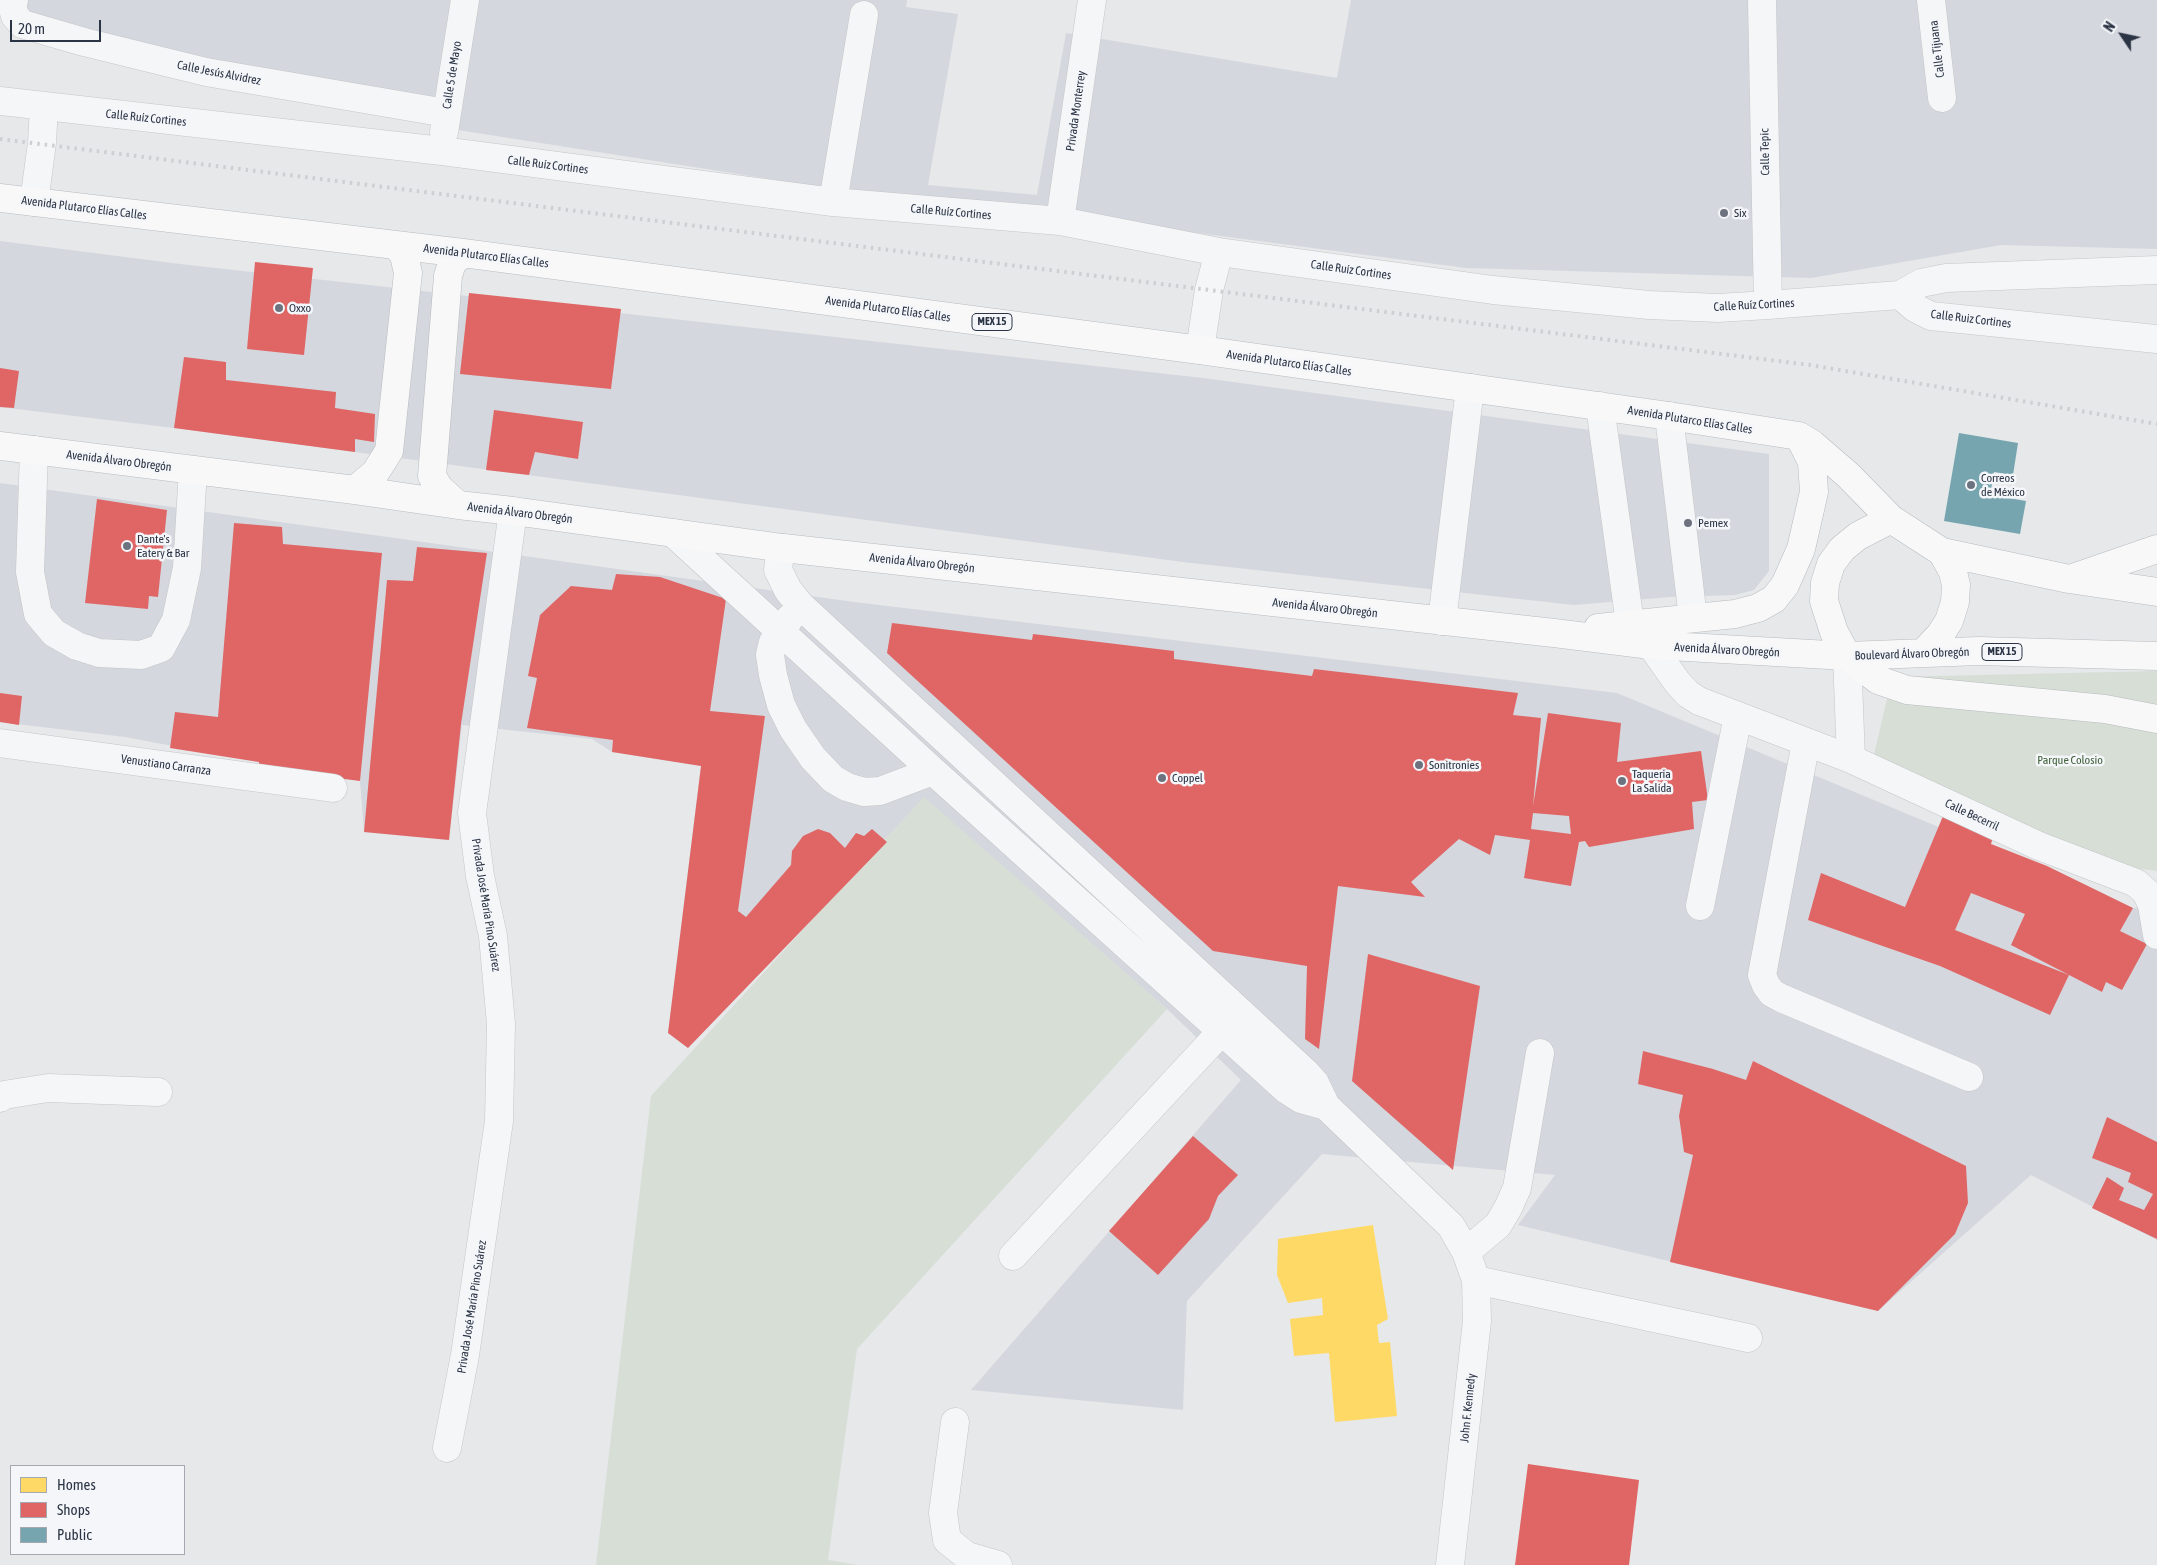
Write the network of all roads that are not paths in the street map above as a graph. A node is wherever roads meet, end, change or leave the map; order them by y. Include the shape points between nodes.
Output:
1 (14, 0) edge
2 (465, 0) edge
3 (1092, 0) edge
4 (1762, 0) edge
5 (1931, 0) edge
6 (864, 15) dead end
7 (1942, 98) dead end
8 (0, 101) edge
9 (44, 107) junction
10 (446, 113) junction
11 (442, 151) junction
12 (0, 198) edge
13 (34, 202) junction
14 (833, 202) junction
15 (1060, 221) junction
16 (396, 245) junction
17 (1219, 252) junction
18 (463, 253) junction
19 (2157, 270) edge
20 (1900, 295) junction
21 (1768, 305) junction
22 (2157, 338) edge
23 (1200, 350) junction
24 (1470, 388) junction
25 (1600, 406) junction
26 (1668, 416) junction
27 (1799, 436) junction
28 (0, 446) edge
29 (34, 450) junction
30 (193, 470) junction
31 (355, 490) junction
32 (458, 505) junction
33 (513, 511) junction
34 (1891, 519) junction
35 (673, 533) junction
36 (783, 548) junction
37 (2157, 549) edge
38 (1942, 552) junction
39 (2069, 579) junction
40 (2157, 592) edge
41 (800, 605) junction
42 (1694, 618) junction
43 (1442, 621) junction
44 (1630, 624) junction
45 (779, 631) junction
46 (1554, 633) junction
47 (1651, 645) junction
48 (1923, 653) junction
49 (1847, 656) junction
50 (2157, 656) edge
51 (1738, 716) junction
52 (2157, 719) edge
53 (1806, 742) junction
54 (0, 743) edge
55 (1851, 760) junction
56 (933, 771) junction
57 (333, 788) dead end
58 (1700, 906) dead end
59 (2157, 935) edge
60 (1231, 1021) junction
61 (1540, 1053) dead end
62 (1968, 1077) dead end
63 (158, 1092) dead end
64 (0, 1098) edge
65 (1466, 1252) junction
66 (1014, 1256) dead end
67 (1476, 1280) junction
68 (1748, 1338) dead end
69 (955, 1422) dead end
70 (447, 1448) dead end
71 (998, 1565) edge
72 (1450, 1565) edge

1 - 10 street, Calle Jesús Alvidrez via 15,16 22,24 84,42 206,72
2 - 10 street, Calle 5 de Mayo
3 - 15 street, Privada Monterrey
4 - 21 street, Calle Tepic
5 - 7 street, Calle Tijuana
6 - 14 street
8 - 9 street, Calle Ruíz Cortines
9 - 11 street, Calle Ruíz Cortines
9 - 13 street
10 - 11 street, Calle 5 de Mayo
11 - 14 street, Calle Ruíz Cortines
12 - 13 highway, Avenida Plutarco Elías Calles / MEX 15
13 - 16 highway, Avenida Plutarco Elías Calles / MEX 15
14 - 15 street, Calle Ruíz Cortines
15 - 17 street, Calle Ruíz Cortines
16 - 18 highway, Avenida Plutarco Elías Calles / MEX 15
16 - 31 highway via 404,255 408,273 389,451 375,474
17 - 21 street, Calle Ruíz Cortines via 1493,290 1649,305 1718,308
17 - 23 street via 1209,290
18 - 23 highway, Avenida Plutarco Elías Calles / MEX 15
18 - 32 highway via 452,263 448,276 432,476 439,488
19 - 20 street via 1946,278 1921,283
20 - 21 street, Calle Ruíz Cortines
20 - 22 street, Calle Ruiz Cortines via 1931,316
23 - 24 highway, Avenida Plutarco Elías Calles / MEX 15
24 - 25 highway, Avenida Plutarco Elías Calles / MEX 15
24 - 43 street
25 - 26 highway, Avenida Plutarco Elías Calles / MEX 15
25 - 44 street
26 - 27 highway, Avenida Plutarco Elías Calles / MEX 15
26 - 42 street
27 - 34 highway, Avenida Plutarco Elías Calles / MEX 15 via 1848,475
27 - 42 highway via 1812,462 1814,492 1801,549 1785,585 1774,599 1758,608
28 - 29 highway, Avenida Álvaro Obregón / MEX 15
29 - 30 highway, Avenida Álvaro Obregón / MEX 15
29 - 30 street via 30,572 38,614 54,633 98,653 141,655 161,648 176,620 188,568
30 - 31 highway, Avenida Álvaro Obregón / MEX 15
31 - 32 highway, Avenida Álvaro Obregón / MEX 15
32 - 33 highway, Avenida Álvaro Obregón / MEX 15
33 - 35 highway, Avenida Álvaro Obregón / MEX 15
33 - 70 street, Privada José María Pino Suárez via 472,813 480,876 493,936 501,1024 499,1121 465,1355
34 - 38 highway, Avenida Plutarco Elías Calles / MEX 15
34 - 49 highway via 1858,536 1842,549 1825,583 1824,601 1828,617
35 - 36 highway, Avenida Álvaro Obregón / MEX 15
35 - 45 street
36 - 41 street via 778,570
36 - 43 highway, Avenida Álvaro Obregón / MEX 15
37 - 39 highway
38 - 39 highway, MEX 15
38 - 48 highway via 1954,572 1954,602 1940,636
39 - 40 highway, MEX 15
41 - 45 street
41 - 60 street
42 - 44 highway
43 - 46 highway, Avenida Álvaro Obregón / MEX 15
44 - 46 highway
45 - 56 street
45 - 56 street via 770,655 781,705 813,758 833,779 864,792 880,791
46 - 47 highway, Avenida Álvaro Obregón / MEX 15
47 - 49 highway, Avenida Álvaro Obregón / MEX 15
47 - 51 street, Calle Becerril via 1688,694
48 - 49 highway, Boulevard Álvaro Obregón / MEX 15
48 - 50 highway, Boulevard Álvaro Obregón / MEX 15 via 1979,651
49 - 52 highway via 1878,680 1907,690 2106,709
49 - 55 street
51 - 53 street, Calle Becerril
51 - 58 street
53 - 55 street, Calle Becerril
53 - 62 street via 1762,975 1766,985 1772,994
54 - 57 street, Venustiano Carranza
55 - 59 street, Calle Becerril via 2039,846 2136,883 2146,892 2152,905
56 - 60 street
60 - 65 street, John F. Kennedy via 1288,1090 1301,1099 1326,1106 1451,1226
60 - 66 street
61 - 65 street via 1517,1188 1498,1225
63 - 64 street via 48,1088
65 - 67 street, John F. Kennedy
67 - 68 street
67 - 72 street, John F. Kennedy via 1477,1320
69 - 71 street via 943,1513 947,1540 967,1556

